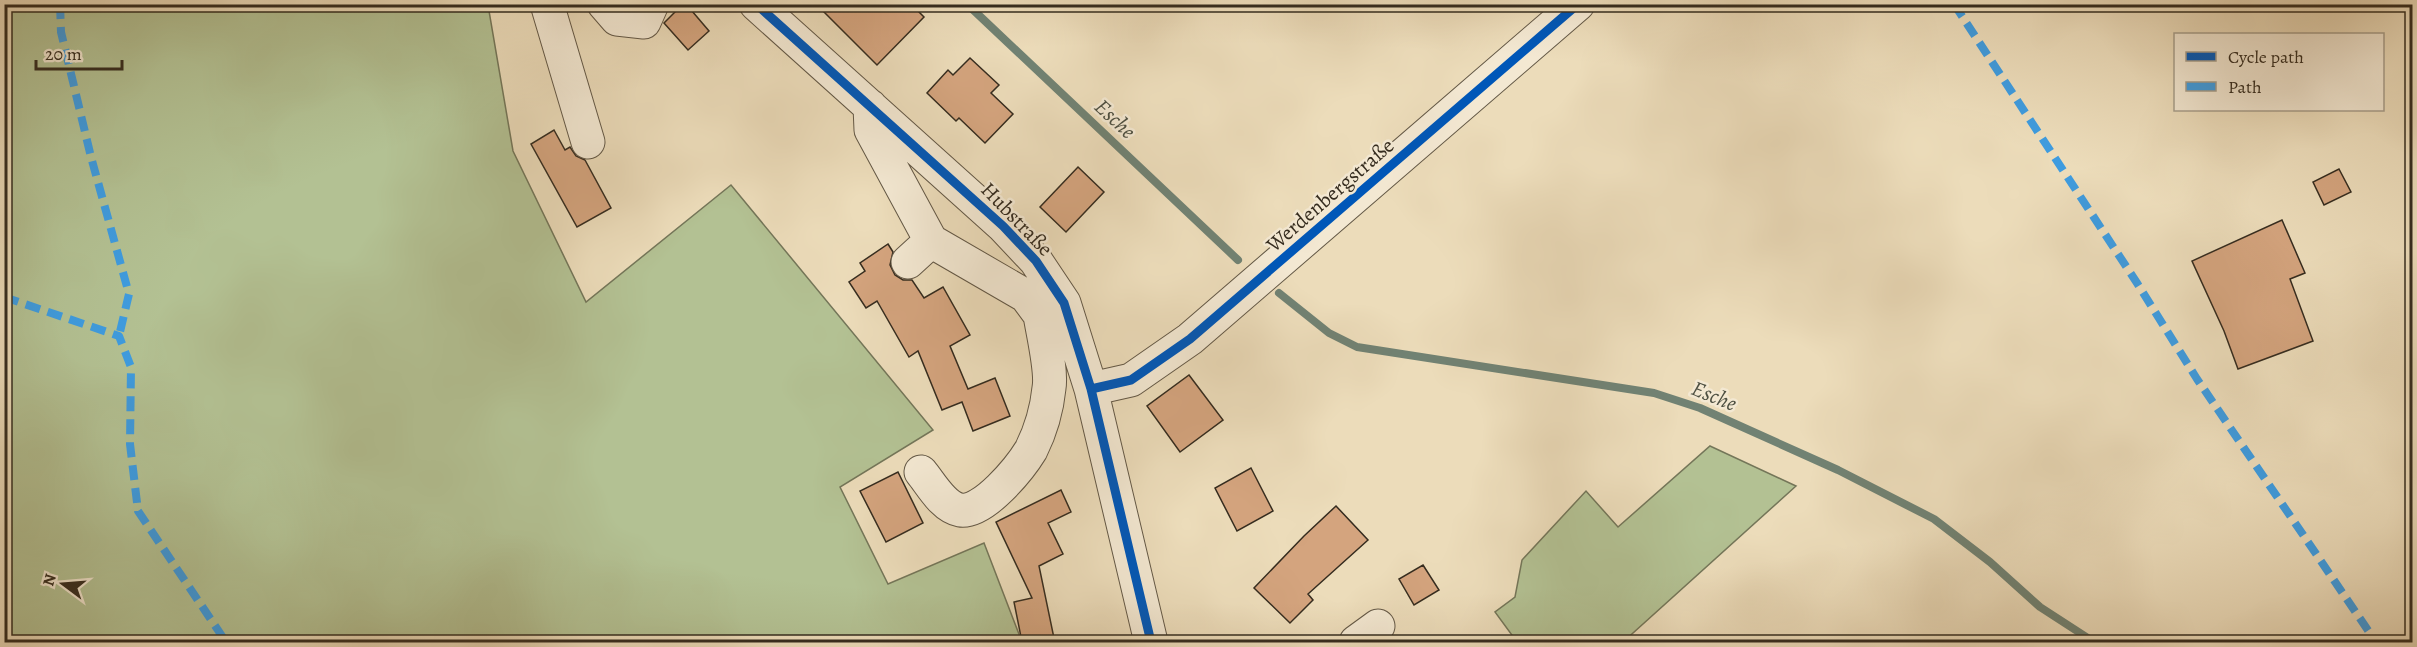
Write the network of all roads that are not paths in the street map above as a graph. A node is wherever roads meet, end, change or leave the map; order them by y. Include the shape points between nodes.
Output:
1 (548, 4) edge
2 (604, 4) edge
3 (652, 4) edge
4 (756, 4) edge
5 (1578, 4) edge
6 (870, 106) junction
7 (588, 142) dead end
8 (1052, 309) junction
9 (1091, 389) junction
10 (921, 472) dead end
11 (1151, 642) edge

1 - 7 street
2 - 3 street via 617,19 644,22
4 - 6 street, Hubstraße
5 - 9 street, Werdenbergstraße via 1190,339 1131,380
6 - 8 street, Hubstraße via 1003,226 1036,261
6 - 8 street via 871,130 920,252
8 - 9 street, Hubstraße
8 - 10 street via 1050,386 1042,420 1031,450 1003,486 976,508 961,511 949,506
9 - 11 street, Hubstraße

